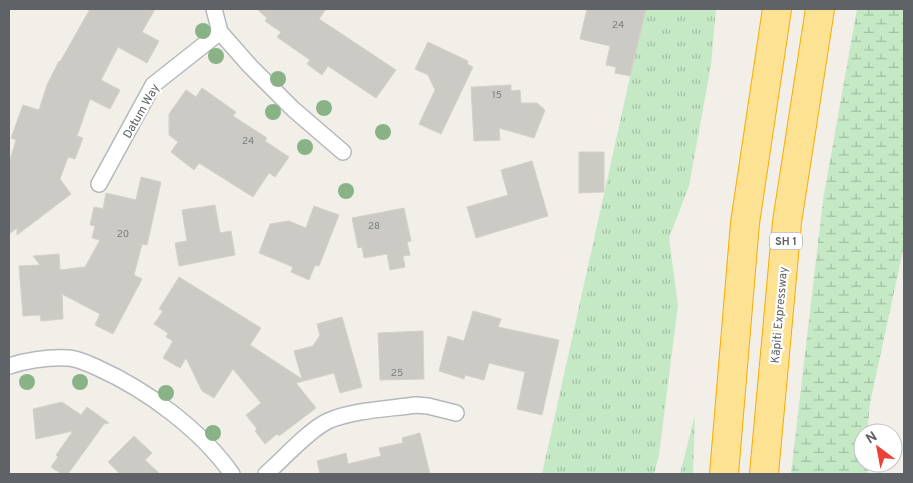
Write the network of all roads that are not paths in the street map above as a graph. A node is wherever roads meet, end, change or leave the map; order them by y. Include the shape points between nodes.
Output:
1 (214, 9) edge
2 (776, 9) edge
3 (820, 9) edge
4 (220, 32) junction
5 (343, 152) dead end
6 (99, 184) dead end
7 (9, 366) edge
8 (456, 412) dead end
9 (232, 474) edge
10 (266, 474) edge
11 (724, 474) edge
12 (764, 474) edge

1 - 4 street
2 - 11 highway via 745,223
3 - 12 highway, Kāpiti Expressway / SH 1 via 787,222
4 - 5 street via 293,109
4 - 6 street, Datum Way via 153,85
7 - 9 street via 27,361 70,358 120,378 170,412 205,443
8 - 10 street via 416,405 344,415 326,421 314,430

